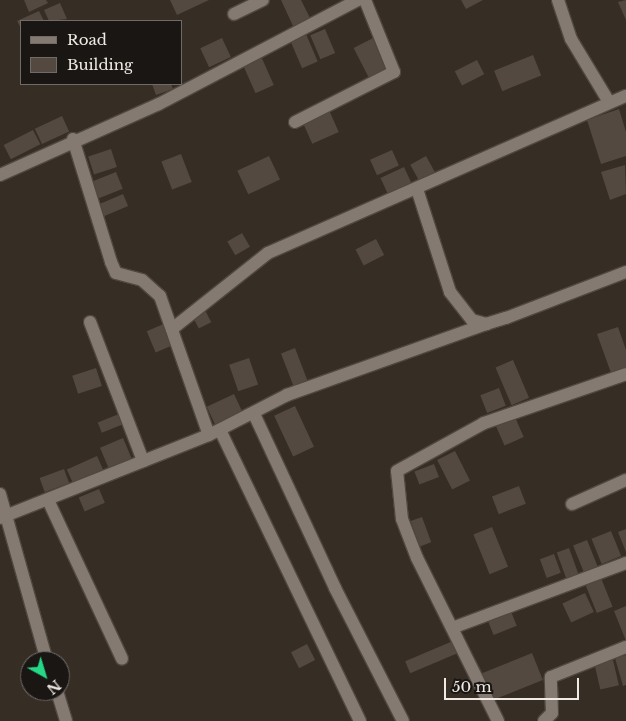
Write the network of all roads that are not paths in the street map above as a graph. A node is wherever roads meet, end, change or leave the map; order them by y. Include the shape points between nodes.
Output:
1 (263, 0) edge
2 (358, 0) edge
3 (365, 0) edge
4 (558, 0) edge
5 (234, 14) dead end
6 (626, 96) edge
7 (608, 102) junction
8 (295, 122) dead end
9 (73, 139) junction
10 (0, 175) edge
11 (417, 189) junction
12 (626, 272) edge
13 (90, 322) dead end
14 (486, 324) junction
15 (172, 329) junction
16 (626, 374) edge
17 (254, 414) junction
18 (214, 432) junction
19 (143, 461) junction
20 (626, 480) edge
21 (0, 494) edge
22 (48, 500) junction
23 (572, 504) dead end
24 (3, 517) edge
25 (626, 563) edge
26 (452, 628) junction
27 (626, 647) edge
28 (45, 651) edge
29 (122, 659) dead end
30 (60, 701) edge
31 (66, 721) edge
32 (360, 721) edge
33 (403, 721) edge
34 (498, 721) edge
35 (544, 721) edge

1 - 5 street
2 - 9 street via 159,104
3 - 8 street via 394,72
4 - 7 street via 572,39
6 - 7 street
7 - 11 street
9 - 10 street
9 - 15 street via 114,268 124,278 154,286
11 - 14 street via 450,292 472,320
11 - 15 street via 268,253
12 - 14 street
13 - 19 street
14 - 17 street via 287,395
15 - 18 street
16 - 26 street via 484,423 397,471 402,519
17 - 18 street
17 - 33 street via 335,588
18 - 19 street
18 - 32 street
19 - 22 street
20 - 23 street
21 - 24 street
22 - 24 street
22 - 29 street
24 - 28 street
25 - 26 street
26 - 34 street
27 - 35 street via 551,677 552,712
30 - 31 street

